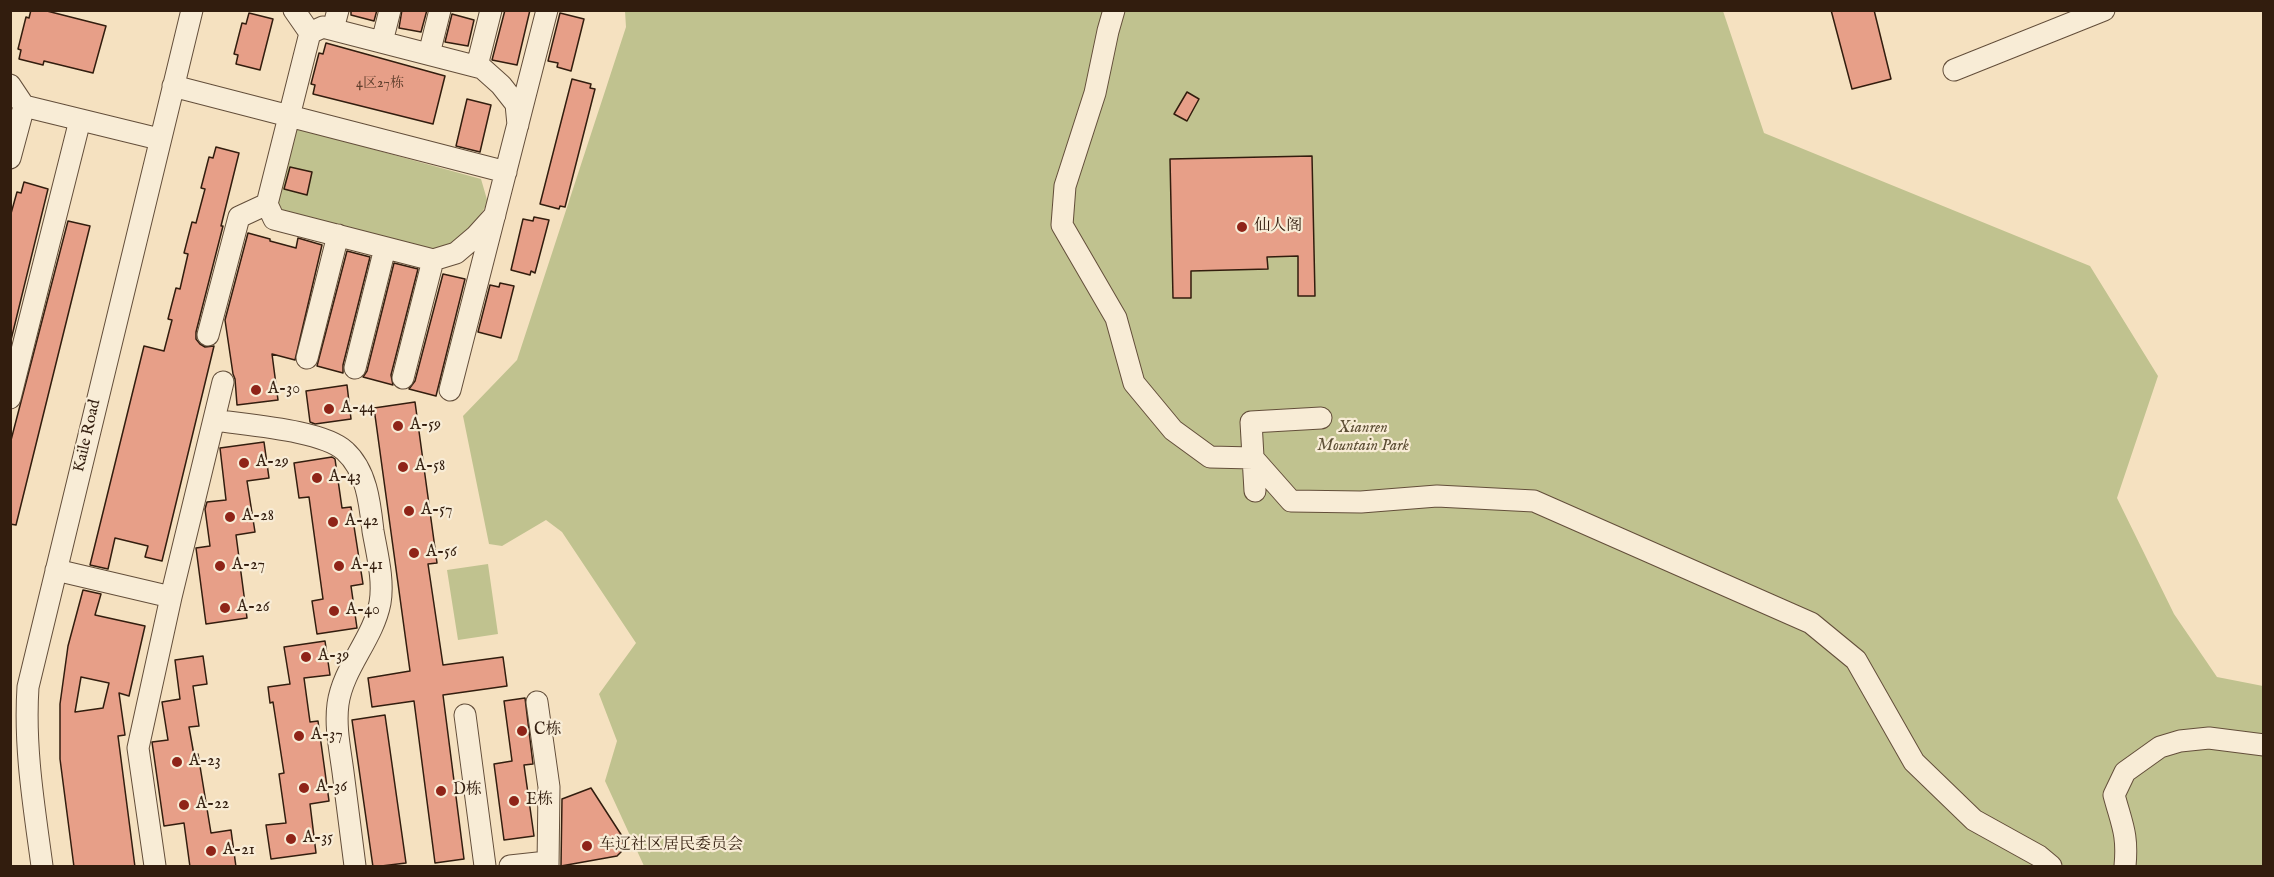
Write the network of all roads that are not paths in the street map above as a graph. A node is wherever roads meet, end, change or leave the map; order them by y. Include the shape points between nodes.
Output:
1 (192, 10) edge
2 (294, 10) edge
3 (390, 10) edge
4 (440, 10) edge
5 (491, 10) edge
6 (547, 10) edge
7 (1114, 10) edge
8 (2104, 10) edge
9 (336, 20) edge
10 (310, 33) junction
11 (382, 42) junction
12 (429, 54) junction
13 (477, 66) junction
14 (1954, 70) dead end
15 (10, 85) edge
16 (173, 86) junction
17 (24, 106) junction
18 (289, 116) junction
19 (80, 120) junction
20 (518, 125) junction
21 (159, 139) junction
22 (11, 153) edge
23 (506, 172) junction
24 (267, 204) junction
25 (495, 215) junction
26 (338, 235) junction
27 (385, 248) junction
28 (433, 260) junction
29 (208, 335) dead end
30 (307, 358) dead end
31 (355, 368) dead end
32 (403, 378) dead end
33 (223, 382) dead end
34 (450, 390) dead end
35 (10, 398) edge
36 (1321, 418) dead end
37 (213, 420) junction
38 (1252, 458) junction
39 (1255, 491) dead end
40 (56, 570) junction
41 (171, 597) junction
42 (537, 702) dead end
43 (465, 716) dead end
44 (2264, 745) edge
45 (548, 864) edge
46 (42, 867) edge
47 (155, 867) edge
48 (355, 867) edge
49 (485, 867) edge
50 (510, 867) edge
51 (2051, 867) edge
52 (2125, 867) edge

1 - 16 street, Kaile Road
2 - 10 street
3 - 11 street
4 - 12 street
5 - 13 street
6 - 20 street
7 - 38 street via 1095,93 1065,186 1062,225 1116,318 1134,383 1173,430 1210,457
8 - 14 street
9 - 10 street
9 - 11 street
10 - 18 street
11 - 12 street
12 - 13 street
13 - 20 street via 501,85 516,104
15 - 17 street
16 - 18 street
16 - 21 street, Kaile Road
17 - 19 street
17 - 22 street
18 - 23 street
18 - 24 street
19 - 21 street
19 - 35 street
20 - 23 street
21 - 40 street, Kaile Road
23 - 25 street
24 - 26 street via 274,219
24 - 29 street via 239,217
25 - 28 street via 456,253
25 - 34 street
26 - 27 street
26 - 30 street
27 - 28 street
27 - 31 street
28 - 32 street
33 - 37 street
36 - 38 street via 1251,422
37 - 41 street
37 - 48 street via 291,432 335,444 357,466 364,483 370,504 380,604 342,691 337,728
38 - 39 street
38 - 51 street via 1291,501 1361,502 1437,496 1534,501 1811,623 1856,660 1914,762 1974,820
40 - 41 street
40 - 46 street, Kaile Road via 28,687 25,724
41 - 47 street via 138,748
42 - 45 street via 549,787
43 - 49 street
44 - 52 street via 2209,738 2180,741 2160,747 2125,771 2114,795 2125,829
45 - 50 street

